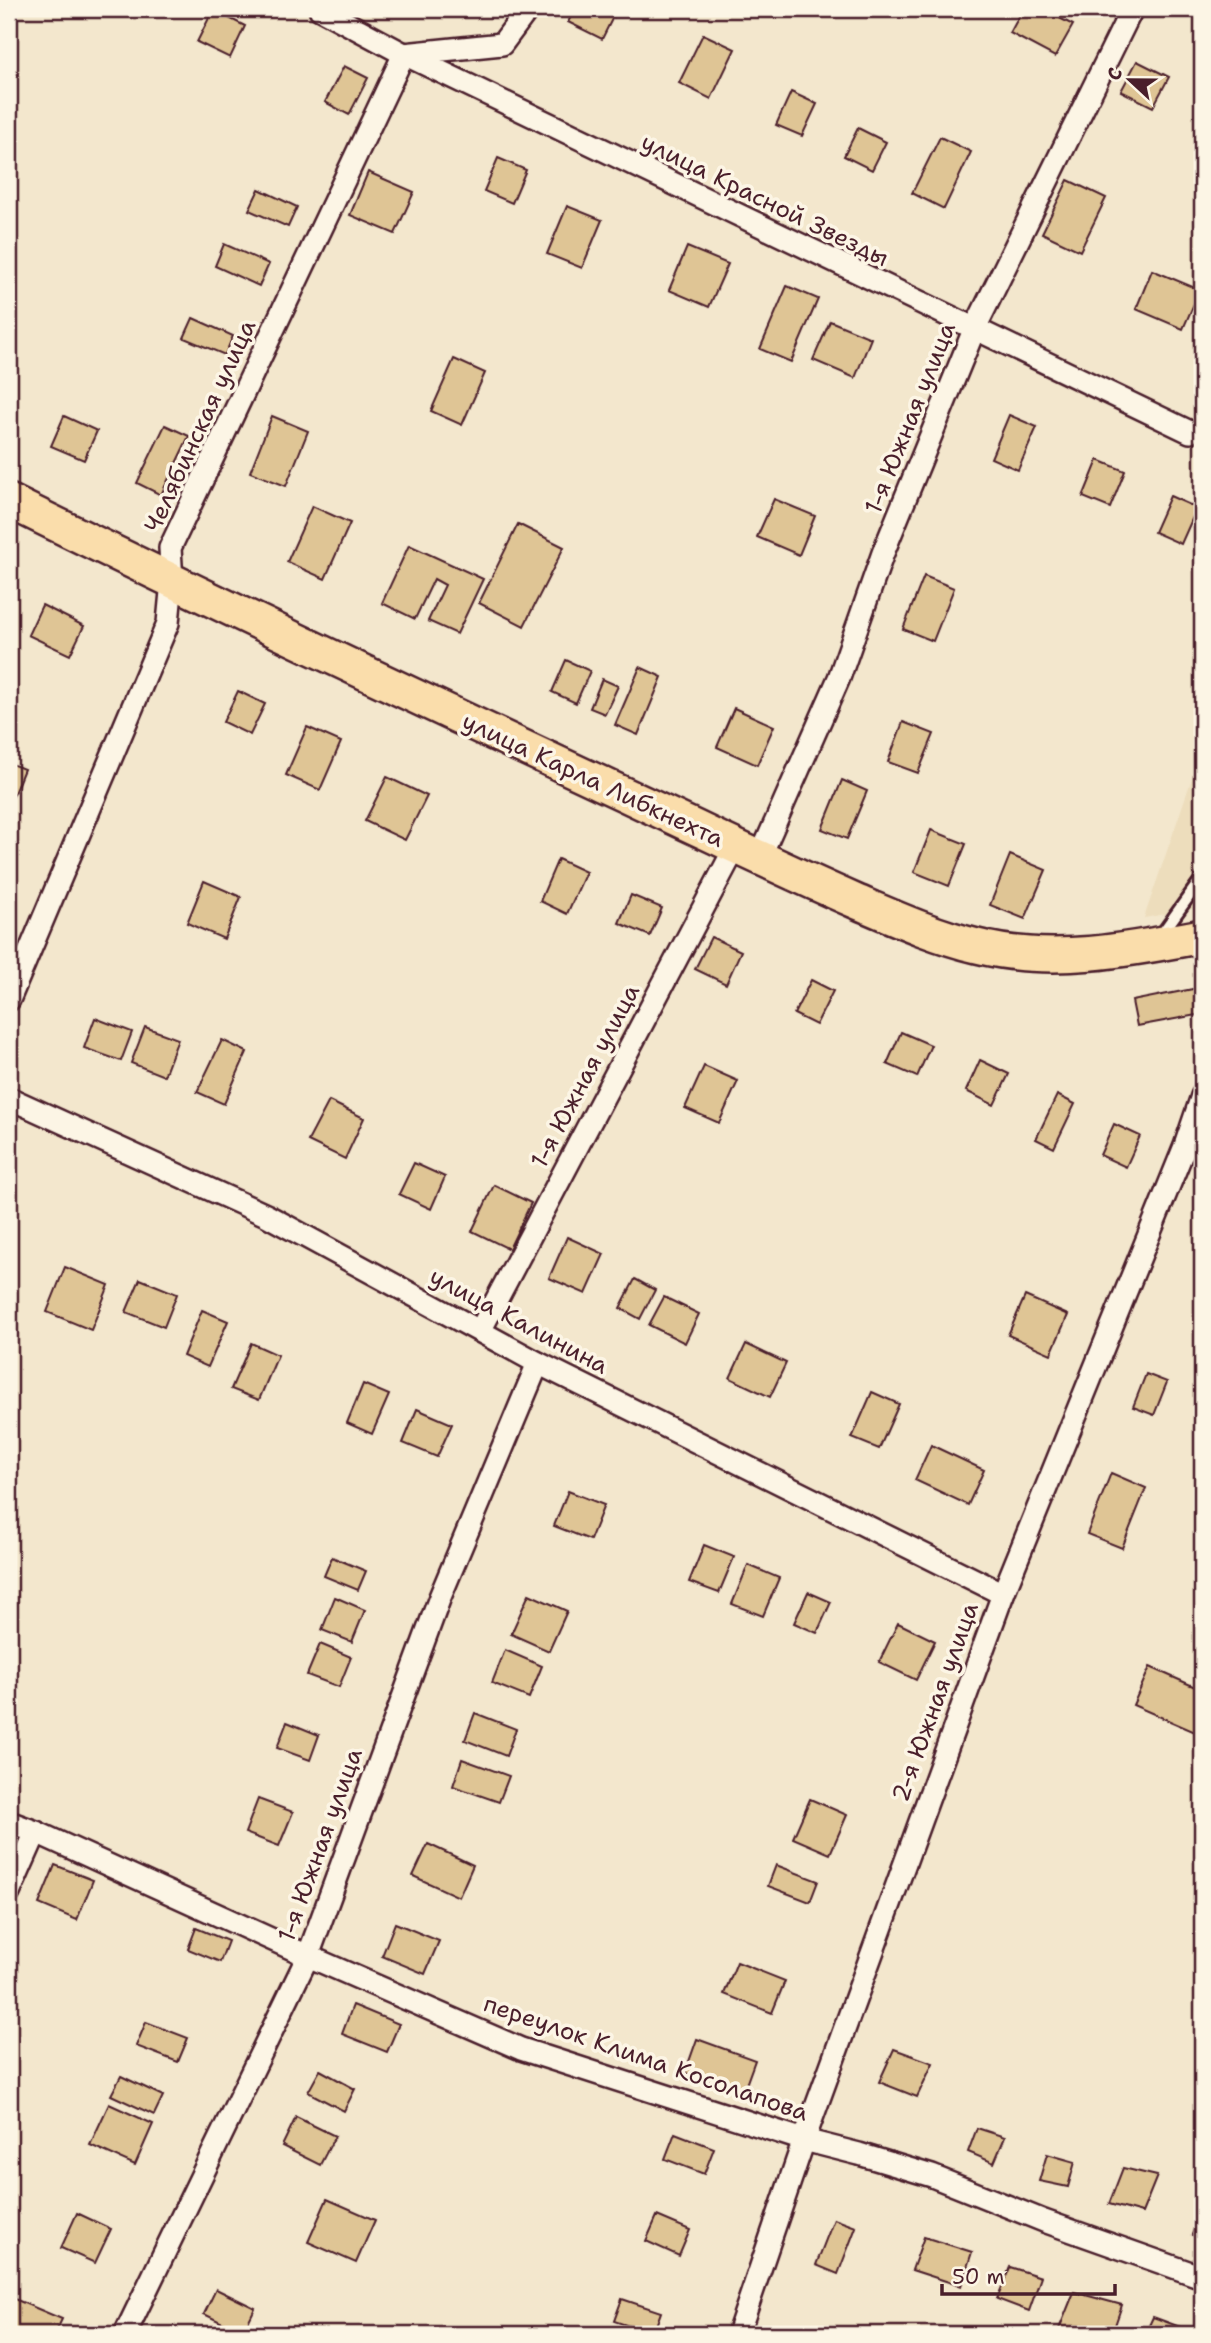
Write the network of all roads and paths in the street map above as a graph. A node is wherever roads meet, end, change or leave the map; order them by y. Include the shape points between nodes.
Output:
1 (320, 9) edge
2 (528, 9) edge
3 (1132, 9) edge
4 (404, 54) junction
5 (974, 330) junction
6 (1190, 432) dead end
7 (9, 502) edge
8 (172, 582) junction
9 (748, 852) junction
10 (1202, 878) edge
11 (1202, 936) edge
12 (1154, 945) junction
13 (9, 1000) edge
14 (1202, 1096) edge
15 (9, 1098) edge
16 (1194, 1149) edge
17 (480, 1331) junction
18 (538, 1363) junction
19 (1003, 1594) junction
20 (9, 1822) edge
21 (36, 1832) junction
22 (9, 1893) edge
23 (308, 1956) junction
24 (804, 2140) junction
25 (1202, 2277) edge
26 (125, 2334) edge
27 (738, 2334) edge

1 - 4 street, улица Красной Звезды
2 - 4 street via 502,44
3 - 5 street, 1-я Южная улица
4 - 5 street, улица Красной Звезды
4 - 8 street, Челябинская улица via 170,548
5 - 6 street, улица Красной Звезды
5 - 9 street, 1-я Южная улица via 883,553 839,678
7 - 8 main road, улица Карла Либкнехта
8 - 9 main road, улица Карла Либкнехта
8 - 13 street, Челябинская улица via 168,623
9 - 12 main road, улица Карла Либкнехта via 929,932 979,947 1075,956
9 - 17 street, 1-я Южная улица
10 - 12 lane
11 - 12 main road, улица Карла Либкнехта
14 - 16 street, 2-я Южная улица
15 - 17 street, улица Калинина via 266,1215
16 - 19 street, 2-я Южная улица
17 - 18 street, улица Калинина
18 - 19 street, улица Калинина
18 - 23 street, 1-я Южная улица via 440,1597
19 - 24 street, 2-я Южная улица
20 - 21 street, переулок Клима Косолапова
21 - 22 street
21 - 23 street, переулок Клима Косолапова
23 - 24 street, переулок Клима Косолапова via 521,2049
23 - 26 street, 1-я Южная улица
24 - 25 street, переулок Клима Косолапова via 932,2176
24 - 27 street, 2-я Южная улица

